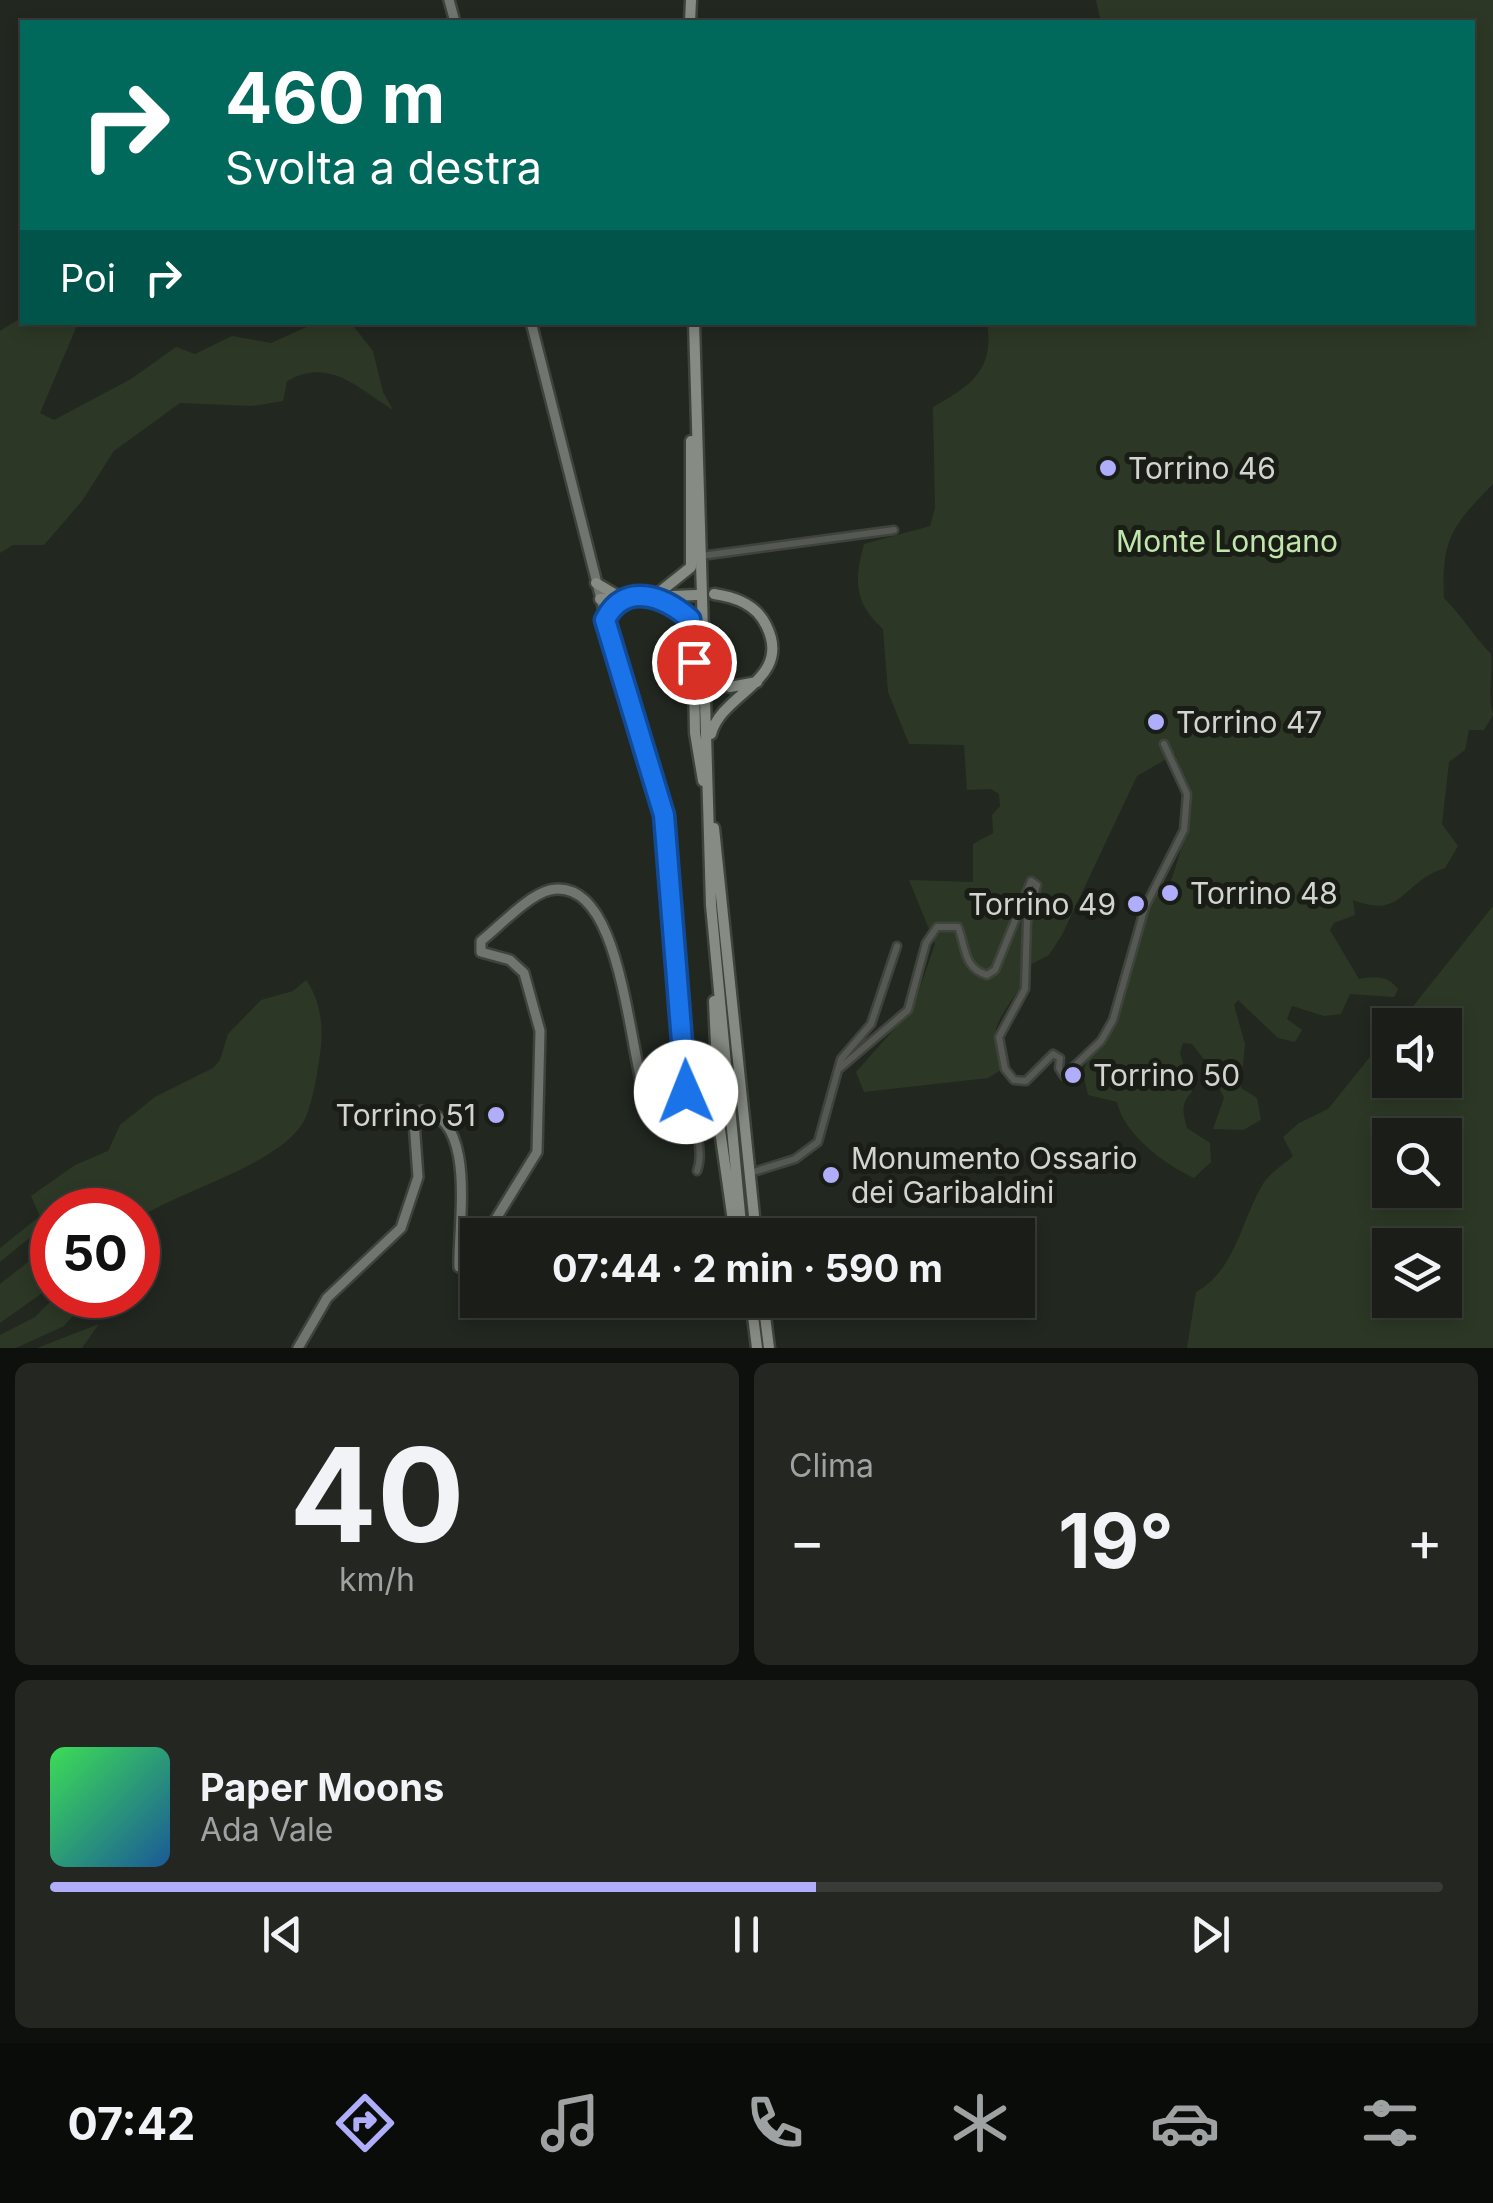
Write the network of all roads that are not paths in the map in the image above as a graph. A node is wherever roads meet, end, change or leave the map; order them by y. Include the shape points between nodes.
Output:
1 (532, 325) edge
2 (694, 325) edge
3 (695, 410) junction
4 (894, 530) dead end
5 (702, 556) junction
6 (596, 583) junction
7 (714, 594) dead end
8 (696, 595) dead end
9 (656, 596) junction
10 (624, 598) junction
11 (600, 599) junction
12 (605, 620) junction
13 (705, 656) junction
14 (760, 680) junction
15 (1164, 744) dead end
16 (707, 749) junction
17 (708, 776) junction
18 (706, 799) junction
19 (897, 946) dead end
20 (840, 1068) junction
21 (681, 1103) junction
22 (698, 1171) dead end
23 (749, 1174) junction
24 (461, 1218) edge
25 (496, 1218) edge
26 (737, 1218) edge
27 (754, 1218) edge
28 (460, 1236) edge
29 (460, 1268) edge
30 (765, 1318) edge
31 (298, 1348) edge
32 (769, 1348) edge

1 - 6 main road
2 - 3 main road
3 - 5 main road
3 - 9 main road via 691,566
4 - 5 street
5 - 13 main road
6 - 10 main road
6 - 11 main road
7 - 14 main road via 746,602 766,623 772,654
8 - 9 main road
9 - 10 main road
9 - 18 main road via 693,627 695,732
10 - 11 main road
10 - 12 main road
11 - 12 main road
12 - 21 main road via 664,815 688,1071
13 - 14 main road via 730,687
13 - 16 main road
14 - 16 main road via 720,711
15 - 20 street via 1188,794 1184,830 1144,907 1124,994 1101,1041 1064,1076 1053,1054 1026,1081 1014,1080 1005,1069 998,1036 1029,974 1027,922 1037,885 1031,882 995,970 987,975 974,969 954,924 933,930 908,1010
16 - 17 main road
17 - 18 main road
17 - 23 main road
18 - 26 main road
19 - 20 street via 870,1024 844,1052
20 - 23 street via 818,1142 795,1160
21 - 22 street via 694,1123
21 - 25 main road via 664,1113 648,1106 614,954 600,921 573,892 542,893 479,945 524,973 540,1031 537,1152
23 - 27 main road
24 - 31 main road via 457,1151 441,1122 418,1112 418,1177 402,1228 327,1298
28 - 29 main road
30 - 32 main road

